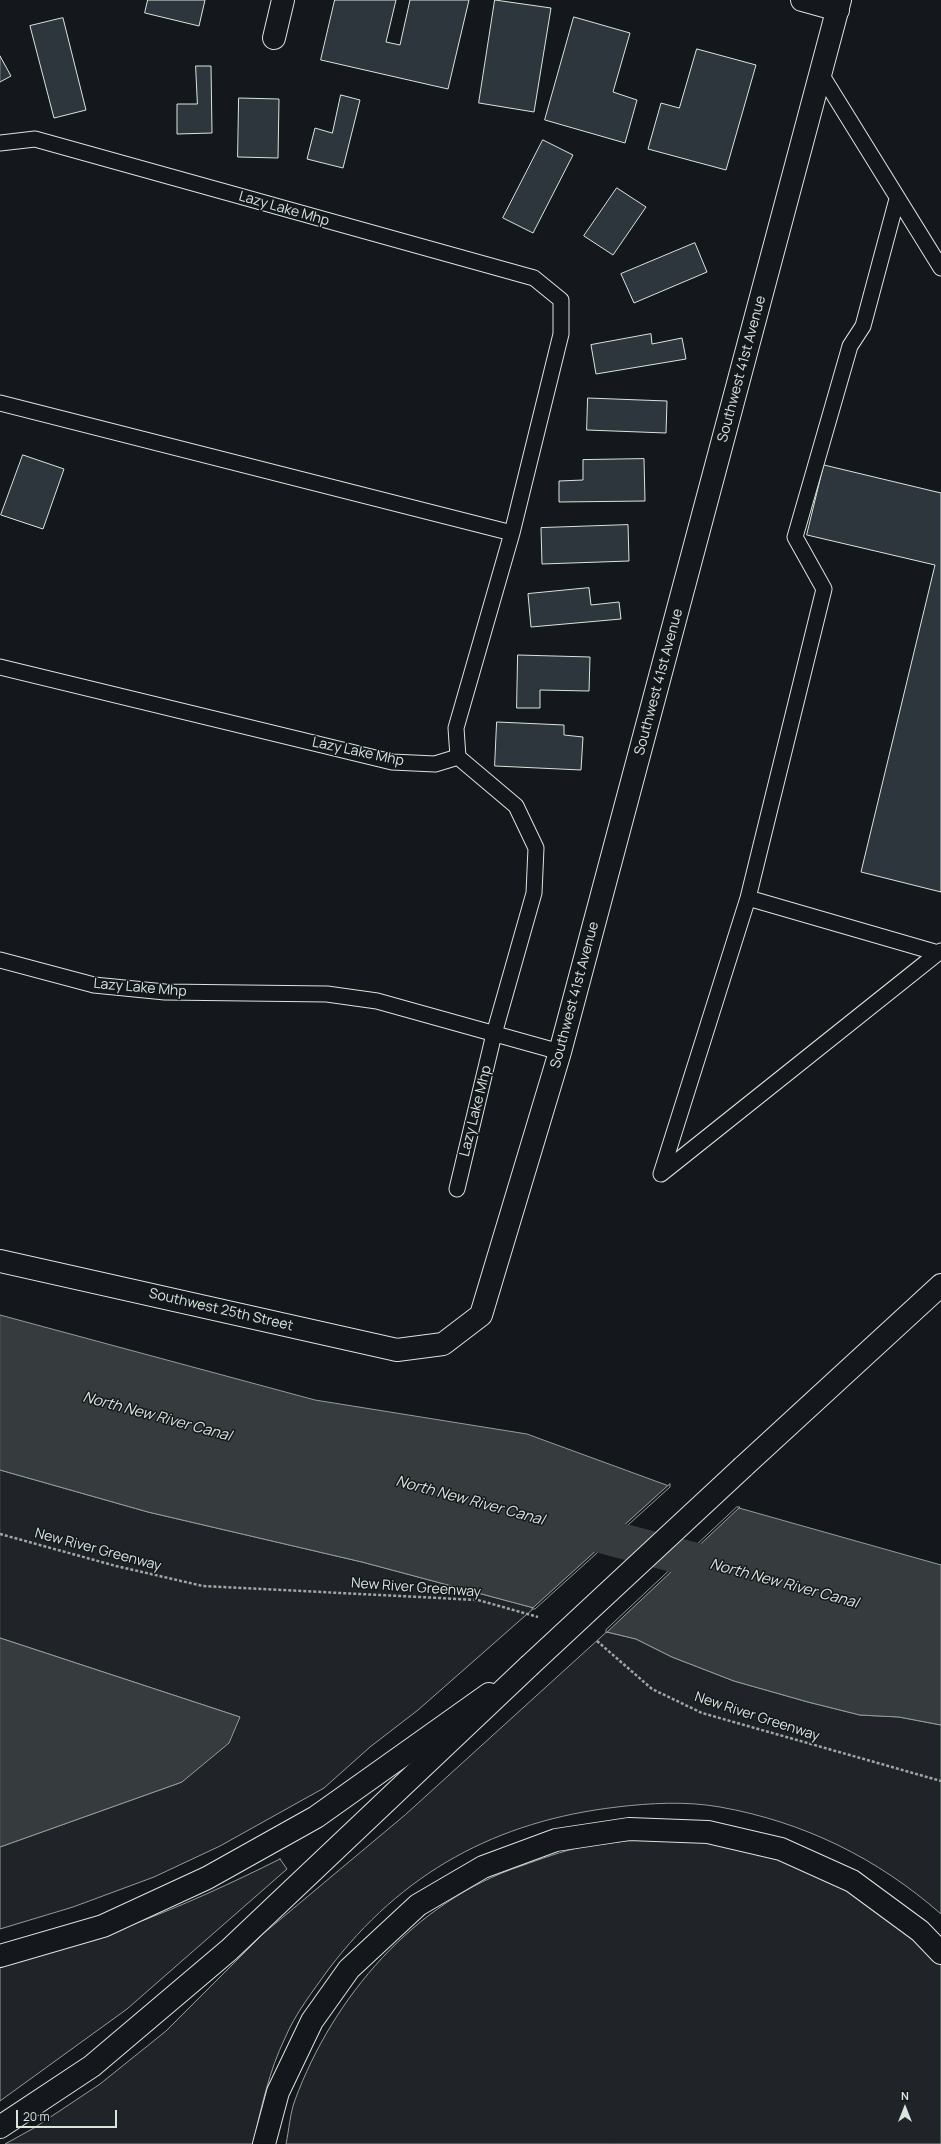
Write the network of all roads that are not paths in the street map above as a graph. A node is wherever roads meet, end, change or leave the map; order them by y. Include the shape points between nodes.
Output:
1 (283, 0) edge
2 (802, 0) edge
3 (839, 5) edge
4 (274, 38) dead end
5 (821, 74) junction
6 (0, 143) edge
7 (897, 199) junction
8 (941, 268) edge
9 (0, 403) edge
10 (512, 533) junction
11 (0, 667) edge
12 (458, 757) junction
13 (748, 898) junction
14 (939, 952) edge
15 (0, 960) edge
16 (494, 1034) junction
17 (560, 1052) junction
18 (457, 1189) dead end
19 (0, 1261) edge
20 (941, 1285) edge
21 (443, 1344) joint
22 (529, 1666) junction
23 (941, 1953) edge
24 (0, 1956) edge
25 (0, 2127) edge
26 (264, 2144) edge

1 - 4 main road
2 - 3 main road
3 - 5 main road, Southwest 41st Avenue
5 - 7 lane
5 - 17 main road, Southwest 41st Avenue
6 - 10 lane, Lazy Lake Mhp via 35,139 534,278 561,300 561,334
7 - 8 lane
7 - 13 lane via 863,326 850,346 795,537 824,589
9 - 10 lane
10 - 12 lane via 456,728
11 - 12 lane, Lazy Lake Mhp via 392,762 435,764
12 - 16 lane, Lazy Lake Mhp via 516,806 536,848 534,893
13 - 14 lane
13 - 14 lane via 661,1174
15 - 16 lane, Lazy Lake Mhp via 94,985 165,992 327,994 377,1001
16 - 17 lane, Lazy Lake Mhp
16 - 18 lane, Lazy Lake Mhp
17 - 21 main road, Southwest 41st Avenue via 481,1315
19 - 21 main road, Southwest 25th Street via 398,1350
20 - 22 main road, bridge
22 - 24 main road via 316,1817 207,1878 103,1926
22 - 25 main road via 229,1950 92,2066
23 - 26 main road via 920,1931 852,1881 781,1849 708,1832 629,1829 556,1840 483,1866 418,1905 349,1969 312,2021 278,2092

